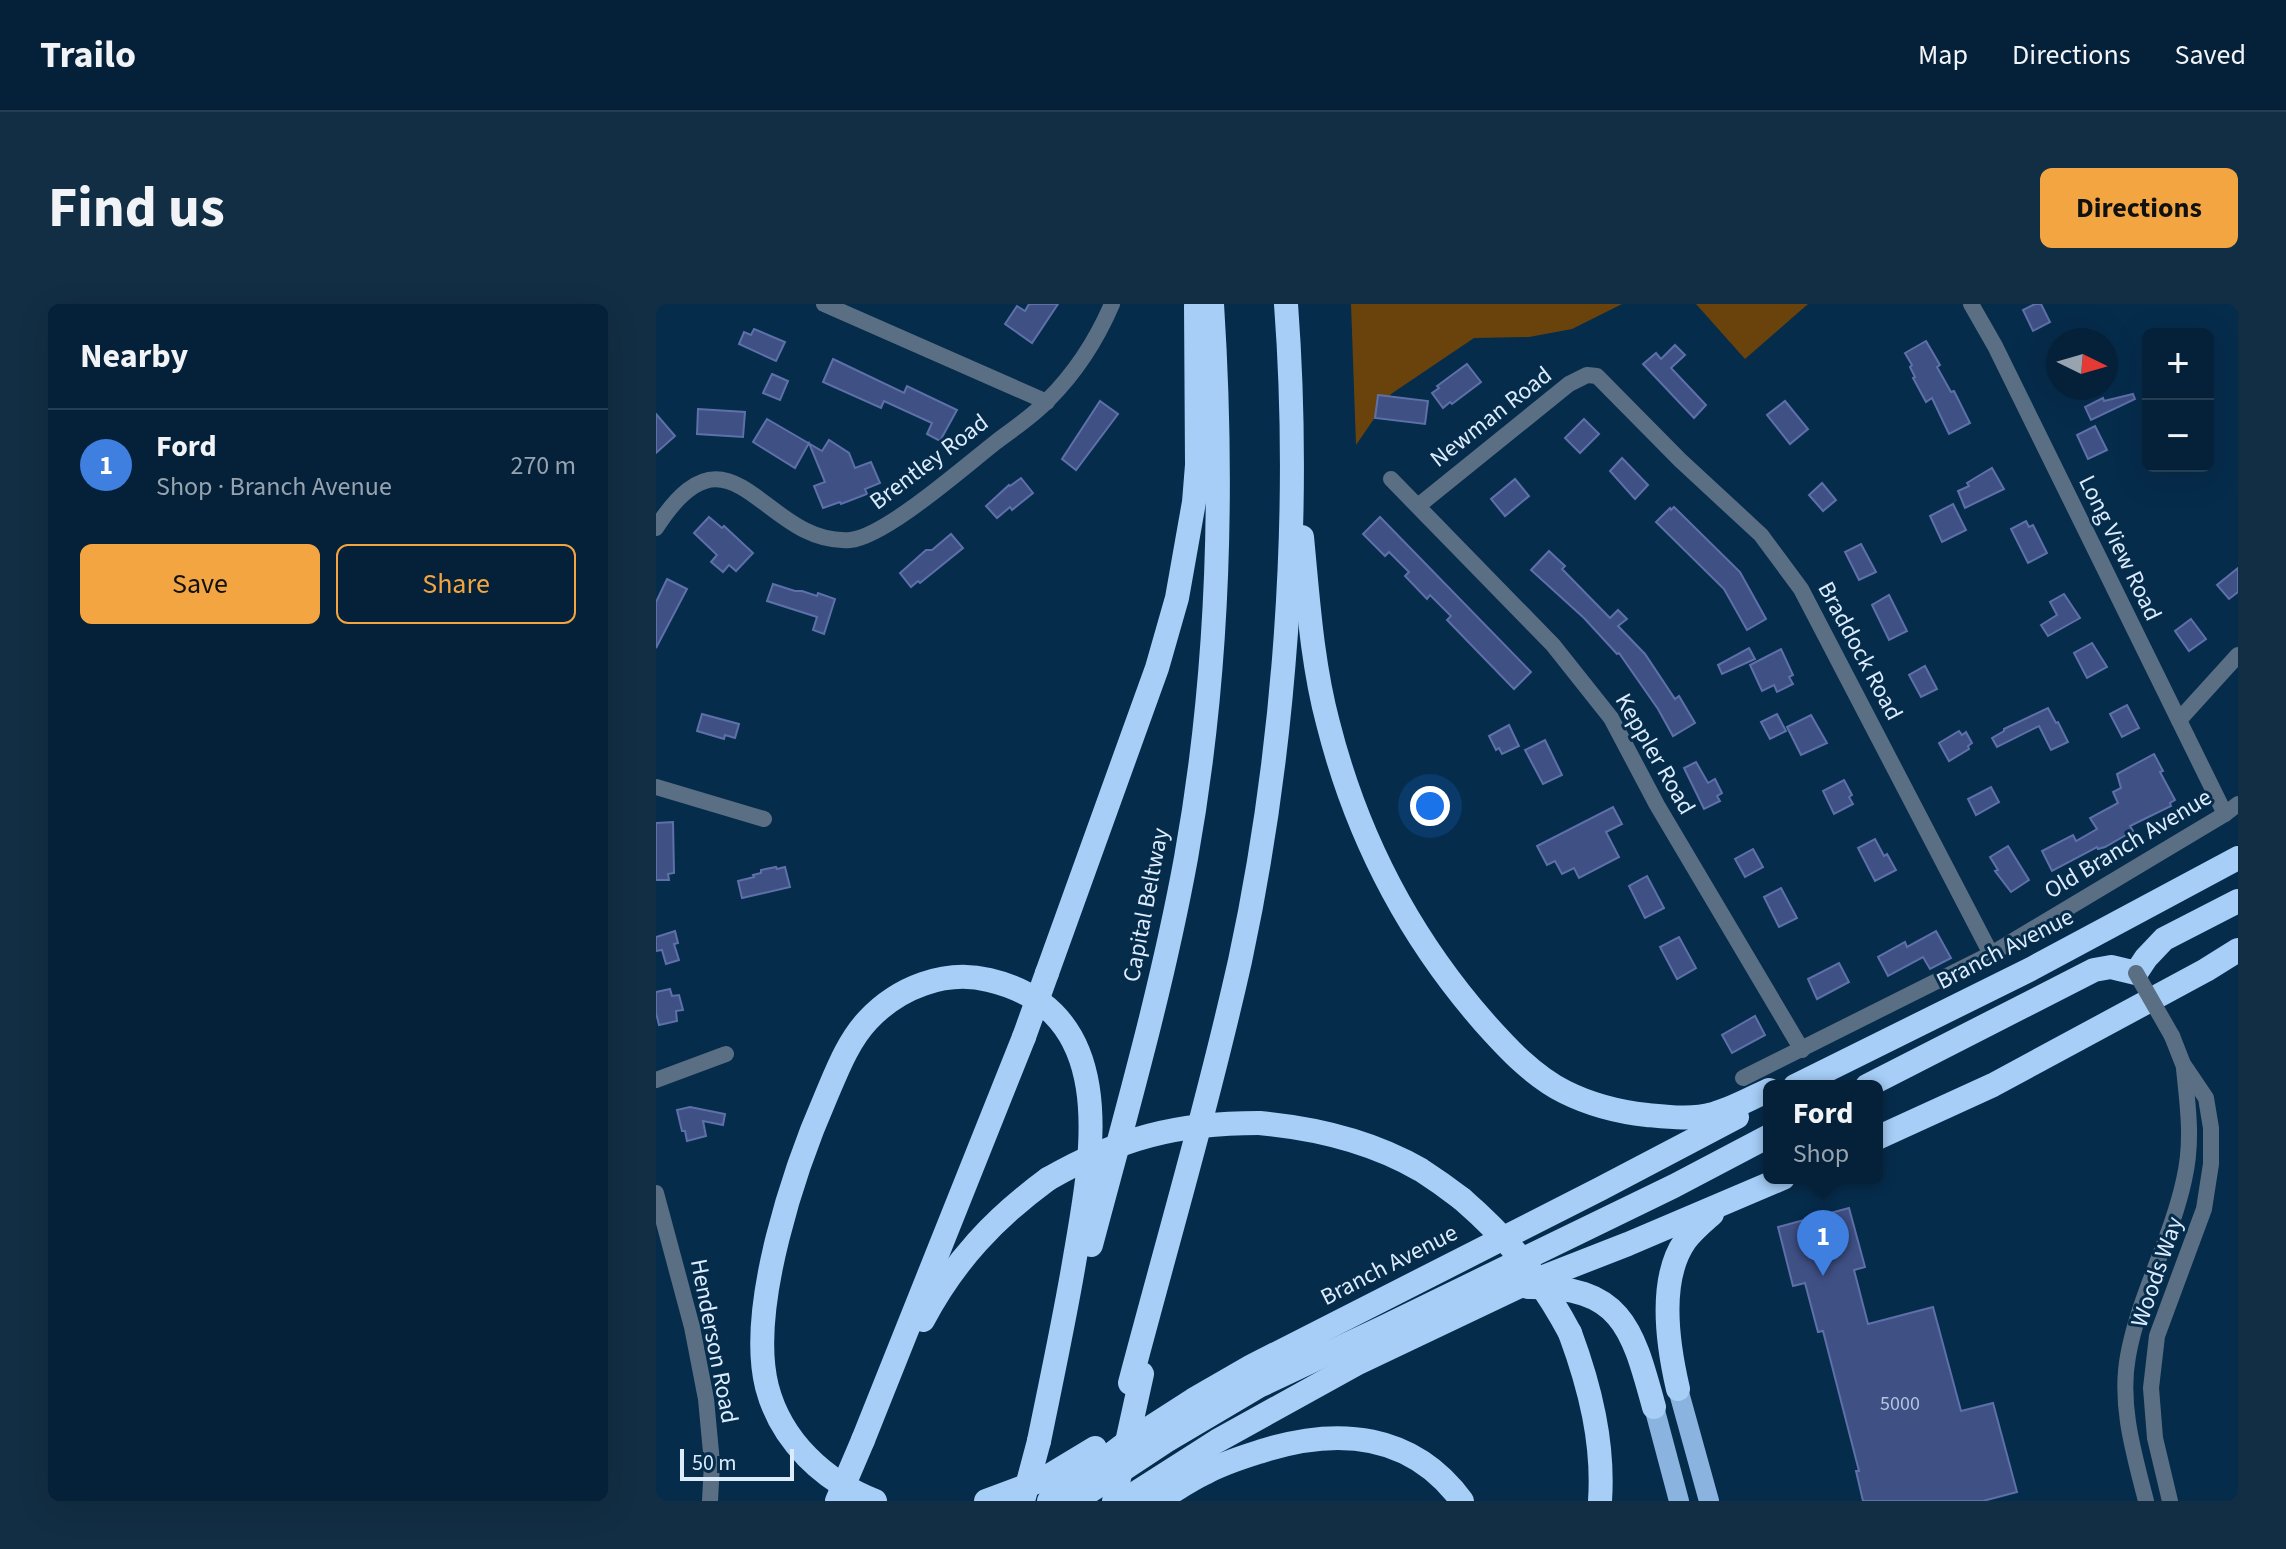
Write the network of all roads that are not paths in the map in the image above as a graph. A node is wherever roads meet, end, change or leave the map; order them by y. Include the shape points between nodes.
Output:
1 (824, 304) edge
2 (1112, 304) edge
3 (1196, 304) edge
4 (1212, 304) edge
5 (1286, 304) edge
6 (1971, 304) edge
7 (1288, 337) junction
8 (1047, 402) junction
9 (1631, 412) joint
10 (1391, 479) dead end
11 (1418, 506) junction
12 (656, 528) edge
13 (2238, 655) edge
14 (2179, 720) junction
15 (656, 787) edge
16 (2232, 809) edge
17 (764, 819) dead end
18 (2238, 858) edge
19 (2238, 901) edge
20 (2238, 950) edge
21 (1991, 954) junction
22 (2141, 965) junction
23 (1802, 1050) junction
24 (726, 1054) dead end
25 (2183, 1064) junction
26 (1828, 1069) junction
27 (1743, 1078) dead end
28 (656, 1080) edge
29 (1797, 1080) edge
30 (1807, 1080) edge
31 (1879, 1080) edge
32 (1763, 1093) edge
33 (1763, 1103) edge
34 (1883, 1135) edge
35 (1763, 1139) edge
36 (1769, 1184) edge
37 (656, 1193) edge
38 (1727, 1202) junction
39 (1518, 1287) junction
40 (1334, 1324) junction
41 (1136, 1379) junction
42 (1678, 1389) joint
43 (1654, 1407) joint
44 (863, 1440) junction
45 (1039, 1441) junction
46 (710, 1501) edge
47 (837, 1501) edge
48 (875, 1501) edge
49 (986, 1501) edge
50 (1023, 1501) edge
51 (1049, 1501) edge
52 (1075, 1501) edge
53 (1098, 1501) edge
54 (1114, 1501) edge
55 (1123, 1501) edge
56 (1157, 1501) edge
57 (1462, 1501) edge
58 (1600, 1501) edge
59 (1679, 1501) edge
60 (1709, 1501) edge
61 (2146, 1501) edge
62 (2170, 1501) edge

1 - 8 street
2 - 8 street, Brentley Road via 1091,345
3 - 44 highway, bridge via 1197,465 1187,548 1157,668 1024,1037
4 - 45 highway, Capital Beltway via 1219,487 1216,591 1192,815 1169,944
5 - 7 highway
6 - 14 street, Long View Road
7 - 32 highway via 1307,587 1327,721 1362,829 1418,936 1493,1032 1526,1066 1563,1092 1629,1113 1665,1117 1713,1114
7 - 41 highway via 1291,486 1286,623 1257,867 1240,959
8 - 12 street, Brentley Road via 870,534 843,540 815,535 742,486 712,478 699,481 670,506
9 - 11 street, Newman Road via 1597,376 1587,375
9 - 21 street, Braddock Road via 1761,535 1801,589
10 - 11 street, Keppler Road
11 - 23 street, Keppler Road via 1553,645 1611,718
13 - 14 street
14 - 16 street, Long View Road
15 - 17 street
16 - 21 street, Old Branch Avenue
18 - 26 highway, Branch Avenue
19 - 22 highway via 2164,939
20 - 34 highway via 1993,1085
21 - 23 street, Old Branch Avenue
22 - 25 street, Woods Way, bridge
22 - 31 highway via 2094,970
23 - 27 street, Old Branch Avenue
24 - 28 street
25 - 61 street, Woods Way via 2190,1138 2185,1178 2128,1356 2130,1438
25 - 62 street, Woods Way via 2206,1098 2211,1164 2204,1209 2157,1336 2151,1388 2155,1438
26 - 29 highway
26 - 30 highway, Branch Avenue
33 - 40 highway, Branch Avenue
35 - 52 highway via 1259,1386
36 - 38 highway
37 - 46 street, Henderson Road via 706,1399
38 - 39 highway
38 - 42 highway via 1684,1242 1674,1264 1667,1304
39 - 43 highway via 1554,1287 1606,1303 1639,1351
39 - 55 highway via 1356,1364 1217,1441
40 - 49 highway via 1187,1392 1042,1480
40 - 51 highway, Branch Avenue via 1193,1400
41 - 53 highway
41 - 54 highway, bridge
42 - 60 main road
43 - 59 main road
44 - 47 highway, bridge
44 - 58 highway, bridge via 954,1270 1013,1204 1081,1161 1148,1135 1259,1123 1339,1136 1374,1149 1420,1170 1494,1227 1552,1298 1570,1333 1599,1443
45 - 48 highway via 1088,1181 1092,1127 1086,1077 1064,1027 1024,992 983,978 919,985 899,993 867,1020 835,1075 792,1186 763,1332 767,1387 790,1438 808,1460
45 - 50 highway, Capital Beltway, bridge
56 - 57 highway via 1230,1462 1333,1437 1410,1454

